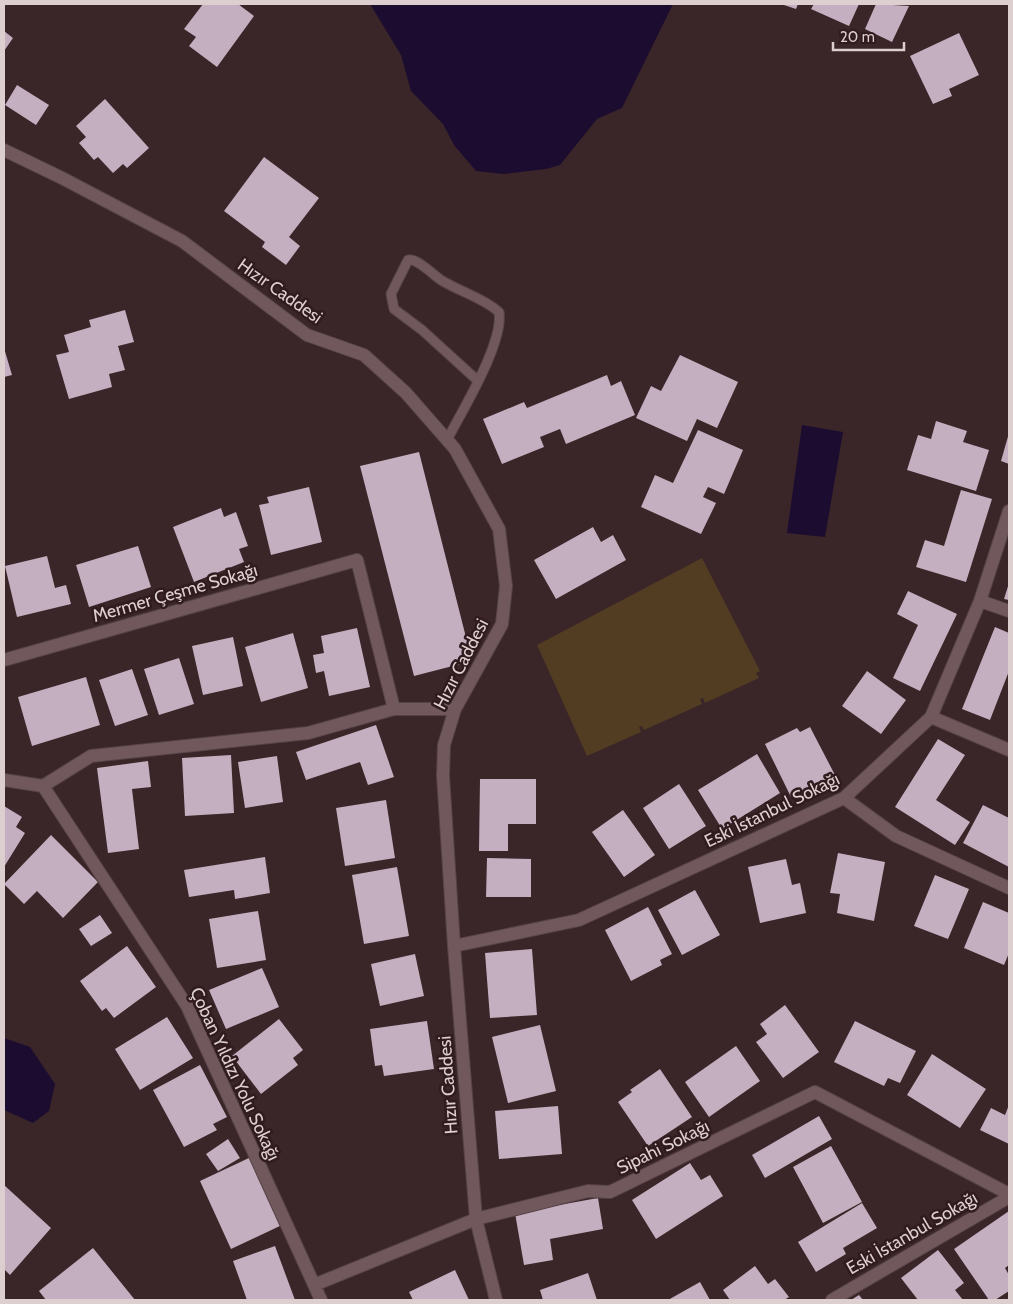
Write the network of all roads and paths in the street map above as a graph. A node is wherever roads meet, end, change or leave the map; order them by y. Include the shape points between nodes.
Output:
1 (4, 150) edge
2 (477, 380) junction
3 (447, 440) junction
4 (1009, 511) edge
5 (980, 601) junction
6 (1009, 611) edge
7 (4, 660) edge
8 (394, 709) junction
9 (455, 709) junction
10 (931, 717) junction
11 (1009, 750) edge
12 (4, 780) edge
13 (43, 786) junction
14 (844, 798) junction
15 (1009, 888) edge
16 (454, 946) junction
17 (1009, 1196) edge
18 (476, 1219) junction
19 (314, 1285) junction
20 (321, 1300) edge
21 (496, 1300) edge
22 (832, 1300) edge

1 - 3 street, Hızır Caddesi via 182,241 307,336 364,355 406,393
2 - 2 lane via 493,349 499,312 488,302 468,295 442,281 416,261 408,260 391,294 394,309
2 - 3 lane
3 - 9 street, Hızır Caddesi via 499,529 506,586 502,624
4 - 5 street, Eski İstanbul Sokağı
5 - 6 street
5 - 10 street, Eski İstanbul Sokağı
7 - 8 street, Mermer Çeşme Sokağı via 357,560
8 - 9 street
8 - 13 street via 308,733 91,756
9 - 16 street, Hızır Caddesi via 444,745 443,775
10 - 11 street
10 - 14 street, Eski İstanbul Sokağı
12 - 13 street
13 - 19 street, Çoban Yıldızı Yolu Sokağı via 187,1006
14 - 15 street via 896,836
14 - 16 street, Eski İstanbul Sokağı via 579,920
16 - 18 street, Hızır Caddesi
17 - 18 street, Sipahi Sokağı via 815,1092 610,1192 588,1191
17 - 22 street, Eski İstanbul Sokağı
18 - 19 street, Sipahi Sokağı
18 - 21 street, Hızır Caddesi
19 - 20 street, Çoban Yıldızı Yolu Sokağı

